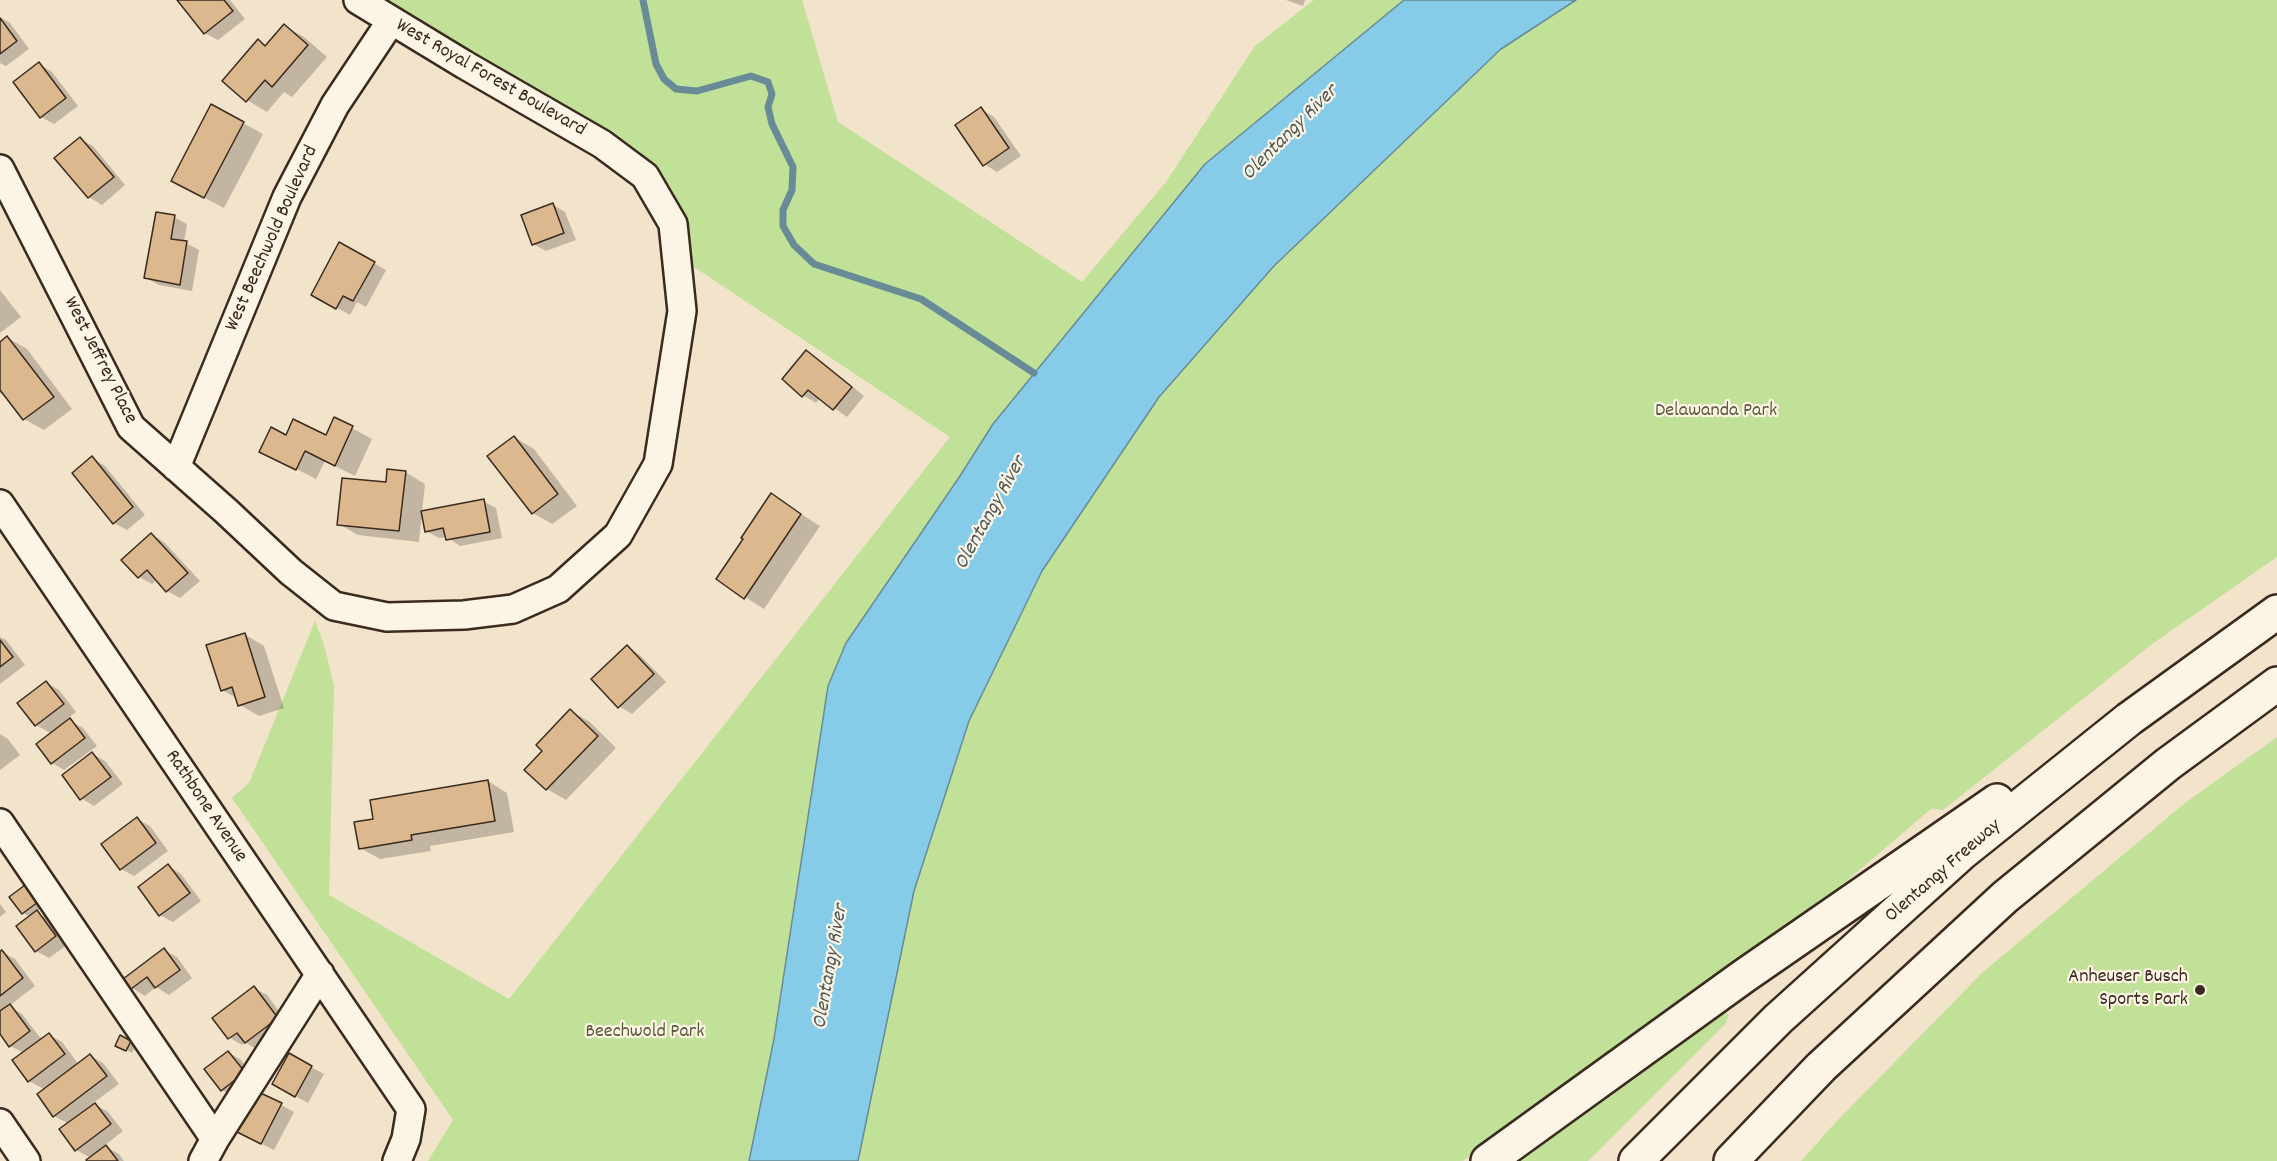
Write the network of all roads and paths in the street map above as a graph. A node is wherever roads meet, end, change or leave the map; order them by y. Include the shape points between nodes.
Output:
1 (358, 0) edge
2 (391, 21) junction
3 (0, 169) edge
4 (176, 466) junction
5 (0, 504) edge
6 (291, 572) joint
7 (2277, 612) edge
8 (2277, 684) edge
9 (2129, 719) junction
10 (0, 823) edge
11 (320, 974) junction
12 (1821, 1067) junction
13 (0, 1123) edge
14 (209, 1150) edge
15 (26, 1161) edge
16 (397, 1161) edge
17 (1488, 1161) edge
18 (1636, 1161) edge
19 (1731, 1161) edge
20 (1752, 1161) edge

1 - 2 street, West Royal Forest Boulevard
2 - 4 street, West Beechwold Boulevard via 335,105 287,197
2 - 6 street, West Royal Forest Boulevard via 602,144 645,176 672,224 682,312 658,464 618,535 558,589 513,609 387,617 334,606
3 - 4 street, West Jeffrey Place via 130,427
4 - 6 street, West Jeffrey Place
5 - 11 street, Rathbone Avenue
7 - 9 highway, Olentangy Freeway
8 - 12 highway via 2168,764 2005,897
9 - 17 highway via 1928,848
9 - 18 highway, Olentangy Freeway via 1937,876 1778,1019
10 - 14 street
11 - 14 street
11 - 16 street, Rathbone Avenue via 411,1109
12 - 19 highway
12 - 20 highway
13 - 15 street

